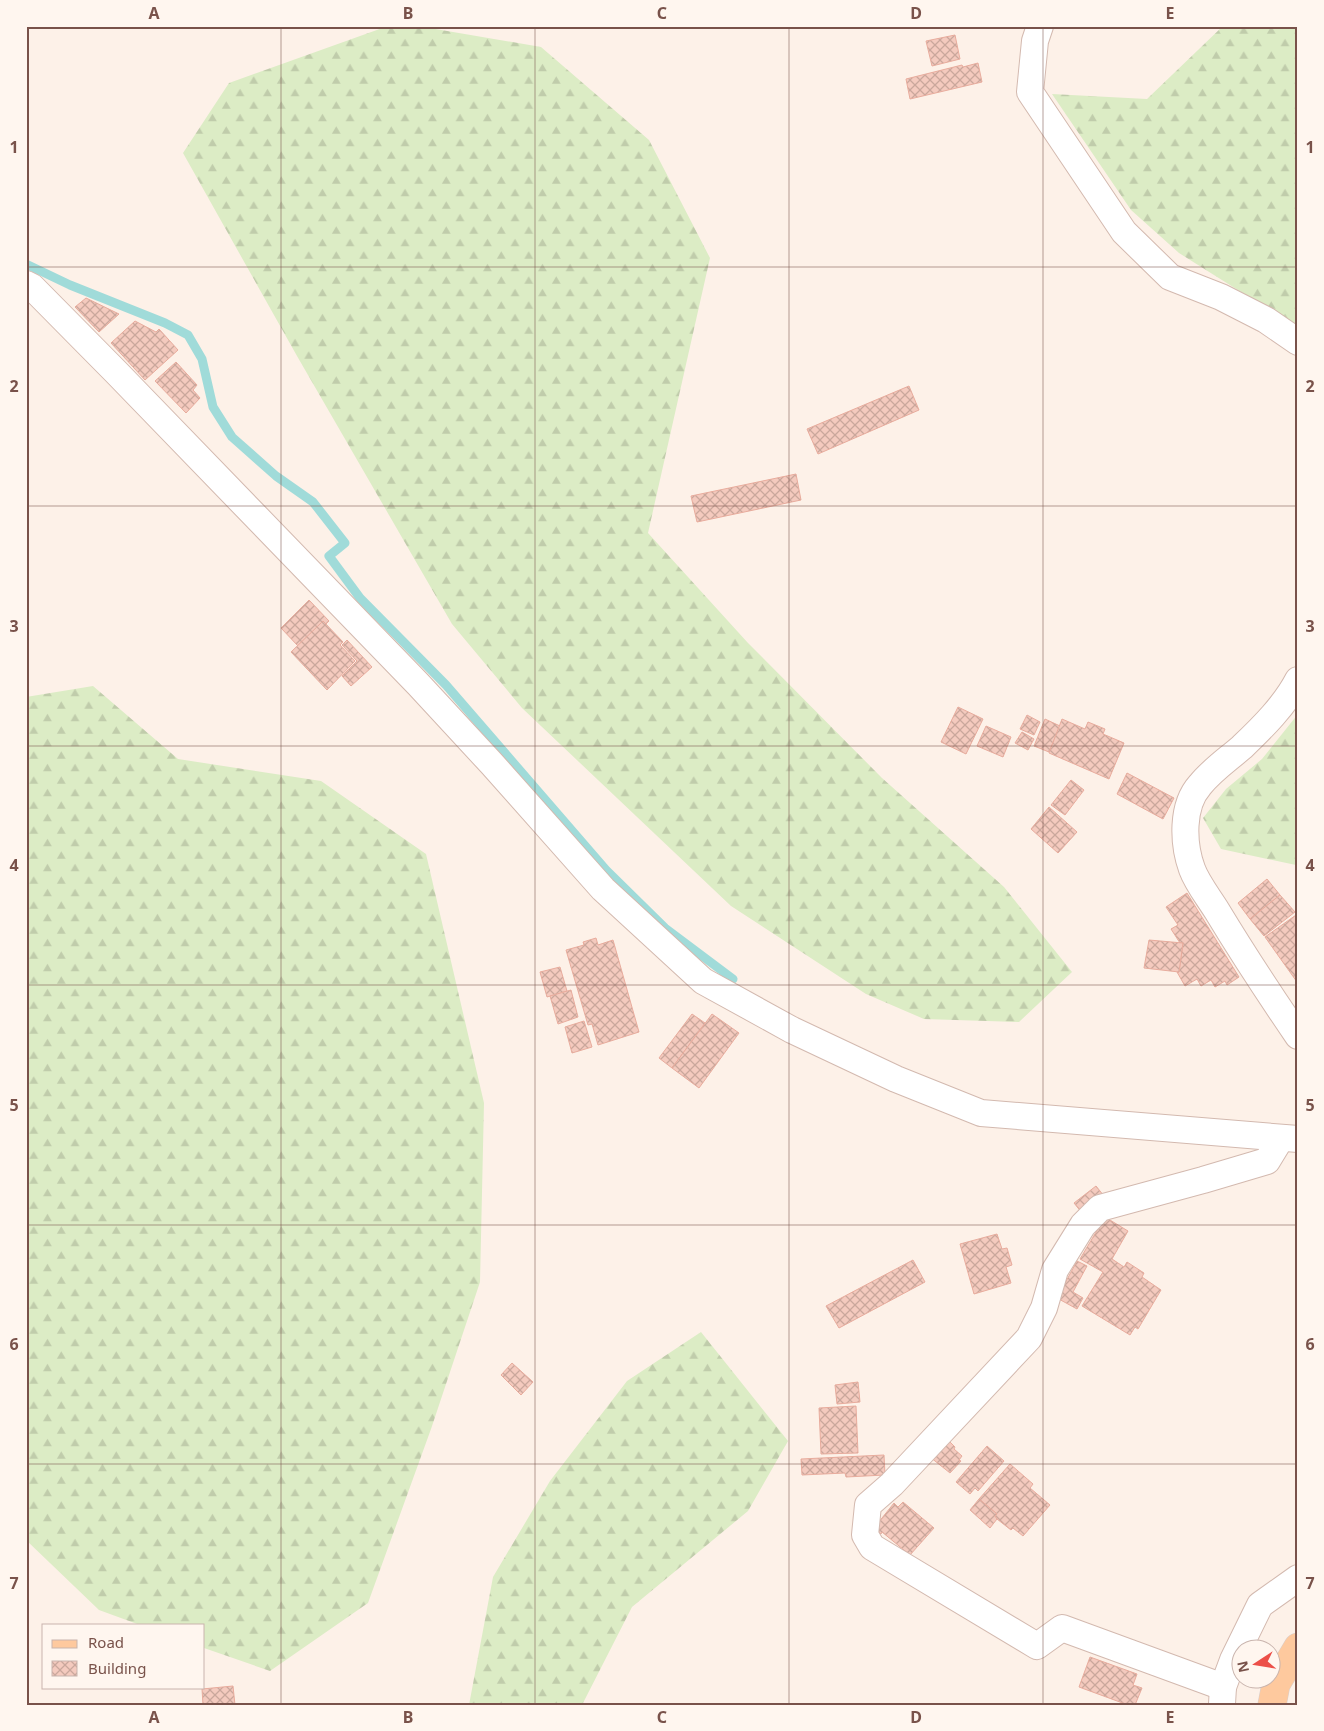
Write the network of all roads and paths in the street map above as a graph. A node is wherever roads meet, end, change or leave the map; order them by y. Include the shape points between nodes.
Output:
1 (1040, 26) edge
2 (26, 284) edge
3 (1298, 342) edge
4 (1298, 680) edge
5 (1298, 1036) edge
6 (1290, 1138) edge
7 (1298, 1578) edge
8 (1298, 1647) edge
9 (1222, 1696) edge
10 (1272, 1705) edge

1 - 3 street via 1035,41 1030,92 1124,232 1170,277 1221,297 1266,320
2 - 6 street via 123,379 418,684 603,890 703,981 792,1030 896,1080 981,1113
4 - 5 street via 1289,696 1260,728 1197,787 1186,814 1186,840 1192,870
6 - 9 street via 1267,1161 1100,1208 1083,1225 1056,1270 1030,1338 892,1484 868,1505 865,1535 872,1547 1037,1646 1062,1628
7 - 9 street via 1260,1605 1233,1660
8 - 10 main road via 1276,1684

